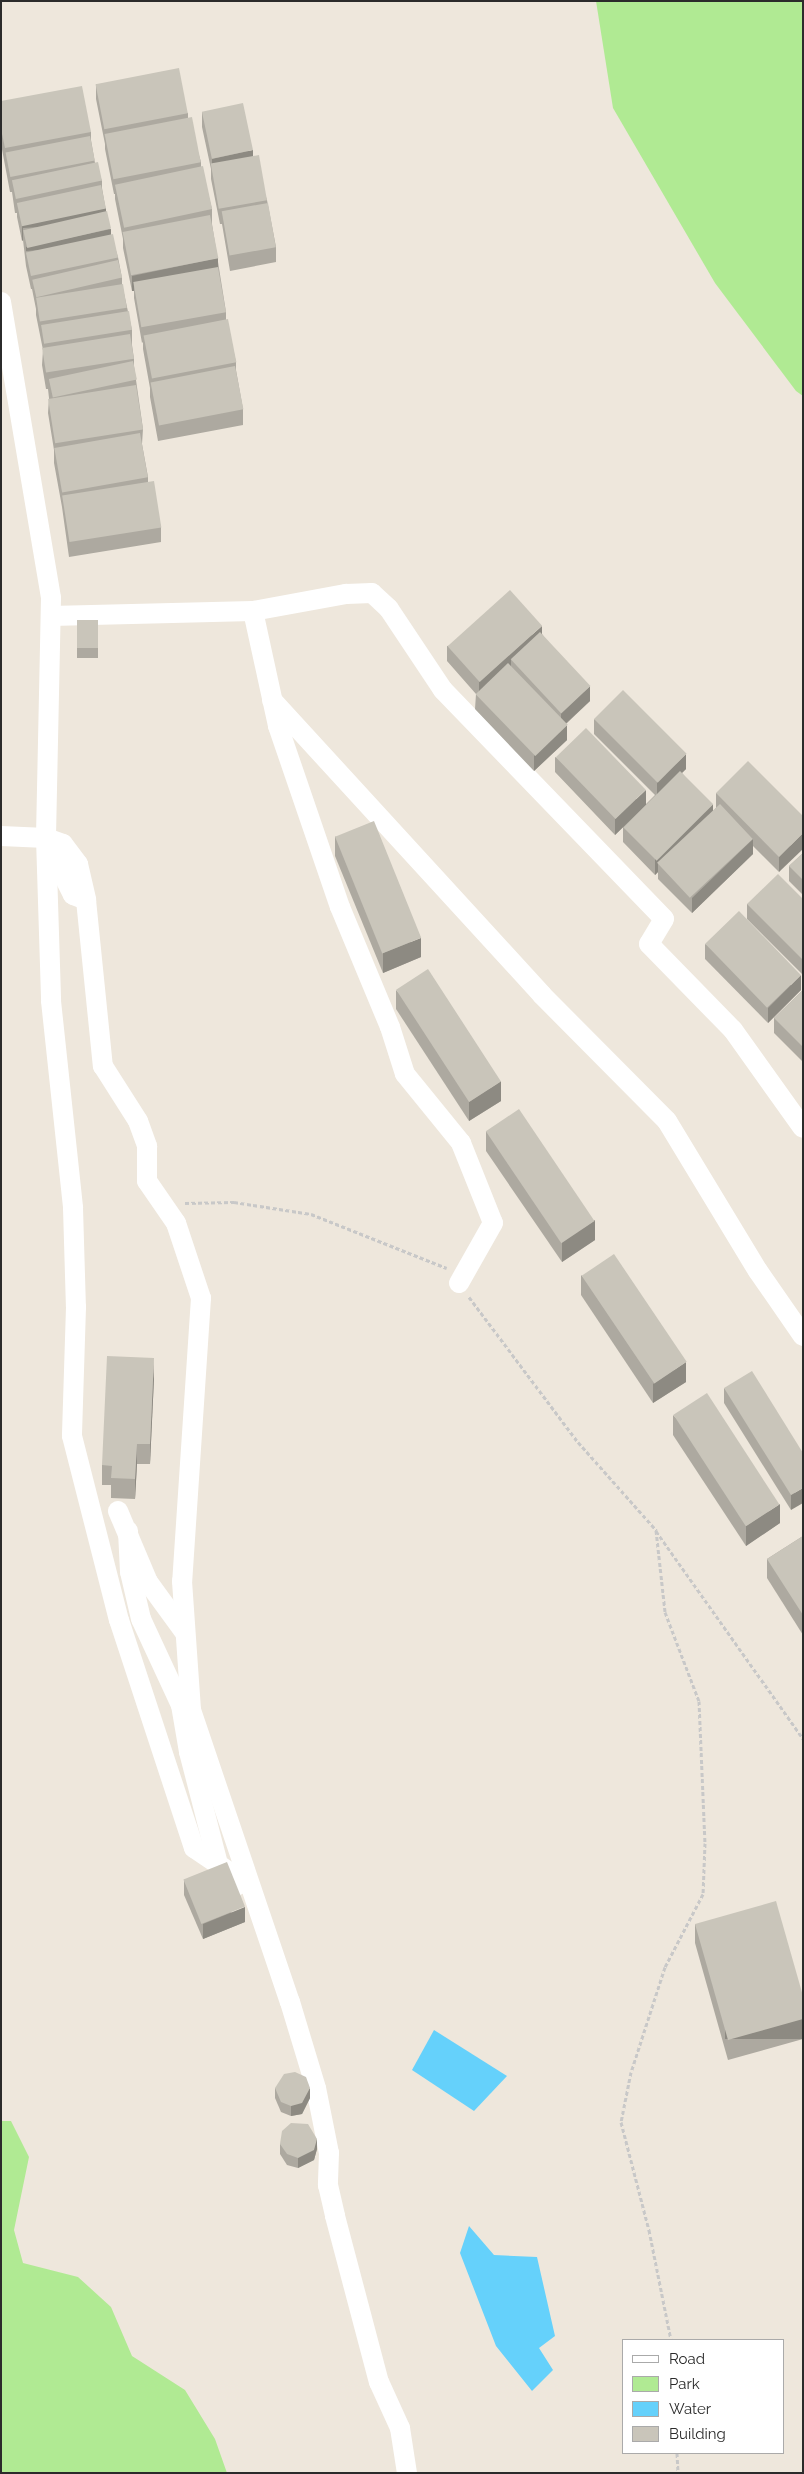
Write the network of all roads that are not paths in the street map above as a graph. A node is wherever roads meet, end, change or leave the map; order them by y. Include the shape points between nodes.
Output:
1 (1, 302) edge
2 (253, 611) junction
3 (51, 616) junction
4 (272, 700) junction
5 (1, 836) edge
6 (46, 838) junction
7 (803, 1128) edge
8 (459, 1283) road end
9 (803, 1336) edge
10 (118, 1511) dead end
11 (128, 1531) junction
12 (186, 1634) junction
13 (218, 1864) junction
14 (267, 1931) junction
15 (407, 2473) edge

1 - 3 street via 50,589
2 - 3 street
2 - 4 street
2 - 7 street via 346,594 372,593 389,608 443,690 664,919 649,944 733,1030
3 - 6 street
4 - 8 street via 340,906 390,1027 405,1074 461,1143 493,1223
4 - 9 street via 542,995 667,1121 758,1271
5 - 6 street
6 - 12 street via 63,844 78,864 86,900 103,1066 138,1121 147,1146 147,1181 176,1224 201,1298 182,1581
6 - 13 street via 51,1001 74,1208 76,1307 72,1436 119,1620 194,1848
10 - 11 street
11 - 12 street via 148,1582
11 - 13 street via 130,1572 141,1619 181,1705 189,1752
12 - 14 street via 191,1710
13 - 14 street via 228,1871
14 - 15 street via 316,2088 329,2153 328,2185 380,2382 400,2428

